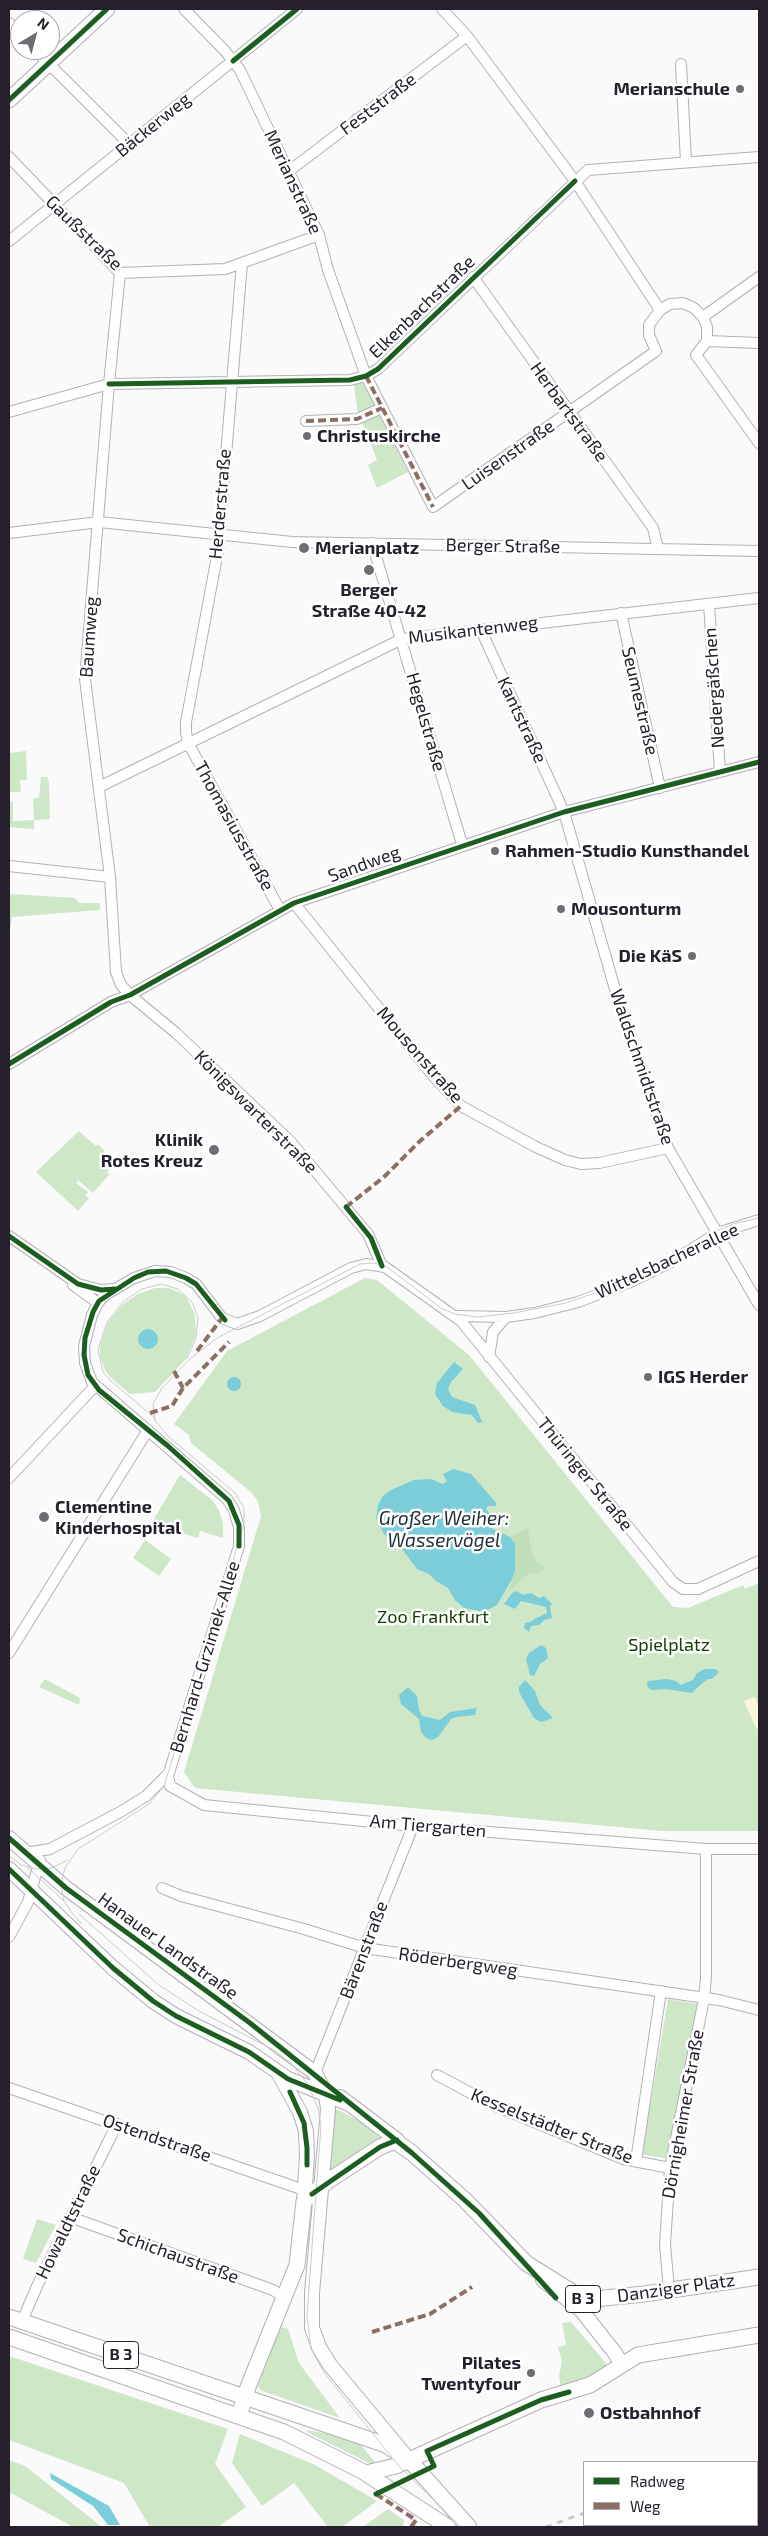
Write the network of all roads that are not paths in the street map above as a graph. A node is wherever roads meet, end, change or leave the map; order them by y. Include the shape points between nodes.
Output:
1 (108, 9) edge
2 (184, 9) edge
3 (298, 9) edge
4 (442, 9) edge
5 (467, 36) junction
6 (47, 60) edge
7 (233, 61) junction
8 (50, 63) junction
9 (681, 64) dead end
10 (9, 100) edge
11 (129, 144) junction
12 (9, 157) edge
13 (759, 157) edge
14 (686, 162) junction
15 (288, 171) junction
16 (574, 181) junction
17 (53, 205) junction
18 (319, 235) junction
19 (9, 241) edge
20 (242, 263) junction
21 (120, 273) junction
22 (473, 277) junction
23 (759, 277) edge
24 (660, 310) junction
25 (703, 317) junction
26 (707, 341) junction
27 (759, 342) edge
28 (366, 376) junction
29 (230, 382) junction
30 (109, 384) junction
31 (382, 408) junction
32 (9, 412) edge
33 (569, 412) junction
34 (306, 421) dead end
35 (759, 443) edge
36 (98, 522) junction
37 (9, 533) edge
38 (219, 536) junction
39 (372, 544) junction
40 (658, 549) junction
41 (759, 551) edge
42 (759, 598) edge
43 (709, 604) junction
44 (621, 614) junction
45 (480, 628) junction
46 (402, 639) junction
47 (188, 743) junction
48 (759, 762) edge
49 (720, 772) junction
50 (100, 787) junction
51 (660, 788) junction
52 (564, 812) junction
53 (462, 844) junction
54 (9, 866) edge
55 (110, 877) junction
56 (294, 903) junction
57 (280, 910) junction
58 (130, 995) junction
59 (9, 1064) edge
60 (668, 1148) junction
61 (759, 1220) edge
62 (717, 1233) junction
63 (9, 1236) edge
64 (382, 1266) junction
65 (59, 1273) junction
66 (116, 1289) junction
67 (98, 1303) junction
68 (759, 1305) edge
69 (456, 1316) junction
70 (506, 1316) junction
71 (489, 1357) junction
72 (95, 1386) junction
73 (148, 1430) junction
74 (9, 1478) edge
75 (759, 1561) edge
76 (9, 1653) edge
77 (170, 1772) junction
78 (413, 1826) junction
79 (9, 1838) edge
80 (50, 1849) junction
81 (706, 1849) junction
82 (759, 1849) edge
83 (25, 1853) junction
84 (37, 1865) junction
85 (9, 1869) edge
86 (162, 1888) dead end
87 (32, 1892) junction
88 (9, 1937) edge
89 (365, 1948) junction
90 (661, 1991) junction
91 (704, 1999) junction
92 (759, 2010) edge
93 (315, 2073) junction
94 (283, 2076) junction
95 (437, 2076) dead end
96 (9, 2088) edge
97 (326, 2095) junction
98 (347, 2103) junction
99 (117, 2124) junction
100 (397, 2140) junction
101 (636, 2162) junction
102 (670, 2168) junction
103 (322, 2185) junction
104 (304, 2196) junction
105 (70, 2217) junction
106 (530, 2267) junction
107 (759, 2277) edge
108 (669, 2290) junction
109 (284, 2297) junction
110 (15, 2319) edge
111 (759, 2335) edge
112 (9, 2336) edge
113 (622, 2364) junction
114 (244, 2397) junction
115 (239, 2416) junction
116 (410, 2461) junction
117 (366, 2473) junction
118 (448, 2527) edge
119 (469, 2527) edge

1 - 8 main road
2 - 7 street, Merianstraße
3 - 7 street, Bäckerweg
4 - 5 street
5 - 15 street, Feststraße
5 - 16 street
6 - 8 street
7 - 11 street, Bäckerweg
7 - 15 street, Merianstraße
8 - 10 main road
8 - 11 street
9 - 14 street
11 - 17 street, Bäckerweg
12 - 17 street, Gaußstraße
13 - 14 street, Elkenbachstraße
14 - 16 street, Elkenbachstraße via 588,170
15 - 18 street, Merianstraße
16 - 22 street, Elkenbachstraße
16 - 24 street
17 - 19 street, Bäckerweg
17 - 21 street, Gaußstraße
18 - 20 street, Gaußstraße
18 - 28 street, Merianstraße via 328,270
20 - 21 street, Gaußstraße via 225,269
20 - 29 street, Herderstraße
21 - 30 street, Baumweg
22 - 28 street, Elkenbachstraße via 378,369
22 - 33 street, Herbartstraße
23 - 25 street
24 - 25 street via 670,304 683,303
24 - 33 street, Luisenstraße via 650,325 649,334 656,351
25 - 26 street
26 - 27 street
26 - 35 street via 696,355
28 - 29 street, Elkenbachstraße via 350,380
28 - 31 street
29 - 30 street, Elkenbachstraße
29 - 38 street, Herderstraße
30 - 32 street, Elkenbachstraße
30 - 36 street, Baumweg
31 - 33 street, Luisenstraße via 433,507
31 - 34 street via 357,419
33 - 40 street, Herbartstraße via 653,528
36 - 37 street, Berger Straße
36 - 38 street, Berger Straße
36 - 50 street, Baumweg via 85,679
38 - 39 street, Berger Straße
38 - 47 street, Herderstraße via 186,722
39 - 40 street, Berger Straße
39 - 46 street, Hegelstraße
40 - 41 street, Berger Straße
42 - 43 street, Musikantenweg
43 - 44 street, Musikantenweg
43 - 49 street, Nedergäßchen
44 - 45 street, Musikantenweg
44 - 51 street, Seumestraße
45 - 46 street, Musikantenweg
45 - 52 street, Kantstraße
46 - 47 street, Musikantenweg
46 - 53 street, Hegelstraße
47 - 50 street, Musikantenweg
47 - 57 street, Thomasiusstraße
48 - 49 street, Sandweg
49 - 51 street, Sandweg
50 - 55 street, Baumweg
51 - 52 street, Sandweg
52 - 53 street, Sandweg
52 - 60 street, Waldschmidtstraße via 619,1003
53 - 56 street, Sandweg
54 - 55 street
55 - 58 street, Baumweg via 116,972
56 - 57 street, Sandweg
56 - 60 street, Mousonstraße via 461,1106 536,1147 580,1164
57 - 58 street, Sandweg
58 - 59 street, Sandweg via 112,1002
58 - 64 street, Königswarterstraße via 176,1033 291,1142 368,1234
60 - 62 street, Waldschmidtstraße
61 - 62 street, Wittelsbacherallee
62 - 68 street, Waldschmidtstraße
62 - 70 street, Wittelsbacherallee via 674,1261 628,1283 578,1302 535,1313
63 - 65 street
64 - 66 street via 366,1264 351,1268 247,1321 234,1324 225,1320 196,1284 176,1273 148,1272
64 - 69 street, Thüringer Straße via 398,1274 441,1309
65 - 66 street via 84,1286
65 - 67 street
66 - 67 street
67 - 72 street via 84,1346 86,1367
69 - 70 street, Wittelsbacherallee
69 - 71 street, Thüringer Straße
70 - 71 street via 493,1332
71 - 75 street, Thüringer Straße via 673,1582 683,1589 698,1589
72 - 73 street, Bernhard-Grzimek-Allee
72 - 74 street
73 - 76 street
73 - 77 street, Bernhard-Grzimek-Allee via 229,1501 239,1525 240,1546
77 - 78 street, Am Tiergarten via 170,1786 204,1804
77 - 80 street via 141,1799
78 - 81 street, Am Tiergarten
78 - 89 street, Bärenstraße
79 - 83 main road, Hanauer Landstraße
80 - 83 street
80 - 84 street
81 - 82 street, Am Tiergarten
81 - 91 street, Dörnigheimer Straße
83 - 84 main road, Hanauer Landstraße
84 - 87 street
84 - 93 main road, Hanauer Landstraße
85 - 87 main road
86 - 89 street, Röderbergweg
87 - 88 street
87 - 94 main road via 153,2001 249,2052
89 - 90 street, Röderbergweg
89 - 93 street, Bärenstraße
90 - 91 street, Röderbergweg
90 - 101 street
91 - 92 street, Röderbergweg
91 - 102 street, Dörnigheimer Straße
93 - 94 main road via 309,2078
93 - 97 main road, Hanauer Landstraße
93 - 98 main road
94 - 97 main road
94 - 104 main road via 298,2107 307,2140
95 - 101 street, Kesselstädter Straße via 494,2105
96 - 99 street, Ostendstraße
97 - 98 main road
97 - 103 main road, Hanauer Landstraße
98 - 100 main road
99 - 104 street, Ostendstraße
99 - 105 street, Howaldtstraße
100 - 103 main road via 380,2147
100 - 106 main road, B 3 via 465,2200
101 - 102 street, Kesselstädter Straße
102 - 108 street, Dörnigheimer Straße via 665,2244
103 - 104 main road
103 - 116 main road, Hanauer Landstraße via 311,2306 315,2338 330,2365
104 - 109 main road via 298,2258
105 - 109 street, Schichaustraße via 273,2290
105 - 110 street, Howaldtstraße
106 - 108 main road, Danziger Platz / B 3 via 585,2300
106 - 113 main road, B 3 via 603,2350
107 - 108 main road, Danziger Platz / B 3
109 - 114 main road
110 - 114 main road, B 3
111 - 113 main road via 649,2352
112 - 115 main road, B 3
113 - 116 main road via 594,2383 542,2400
114 - 115 main road
114 - 116 main road, Hanauer Landstraße / B 3 via 380,2443
115 - 117 main road, B 3 via 306,2442
116 - 117 main road
116 - 119 main road, Hanauer Landstraße
117 - 118 main road, B 3

